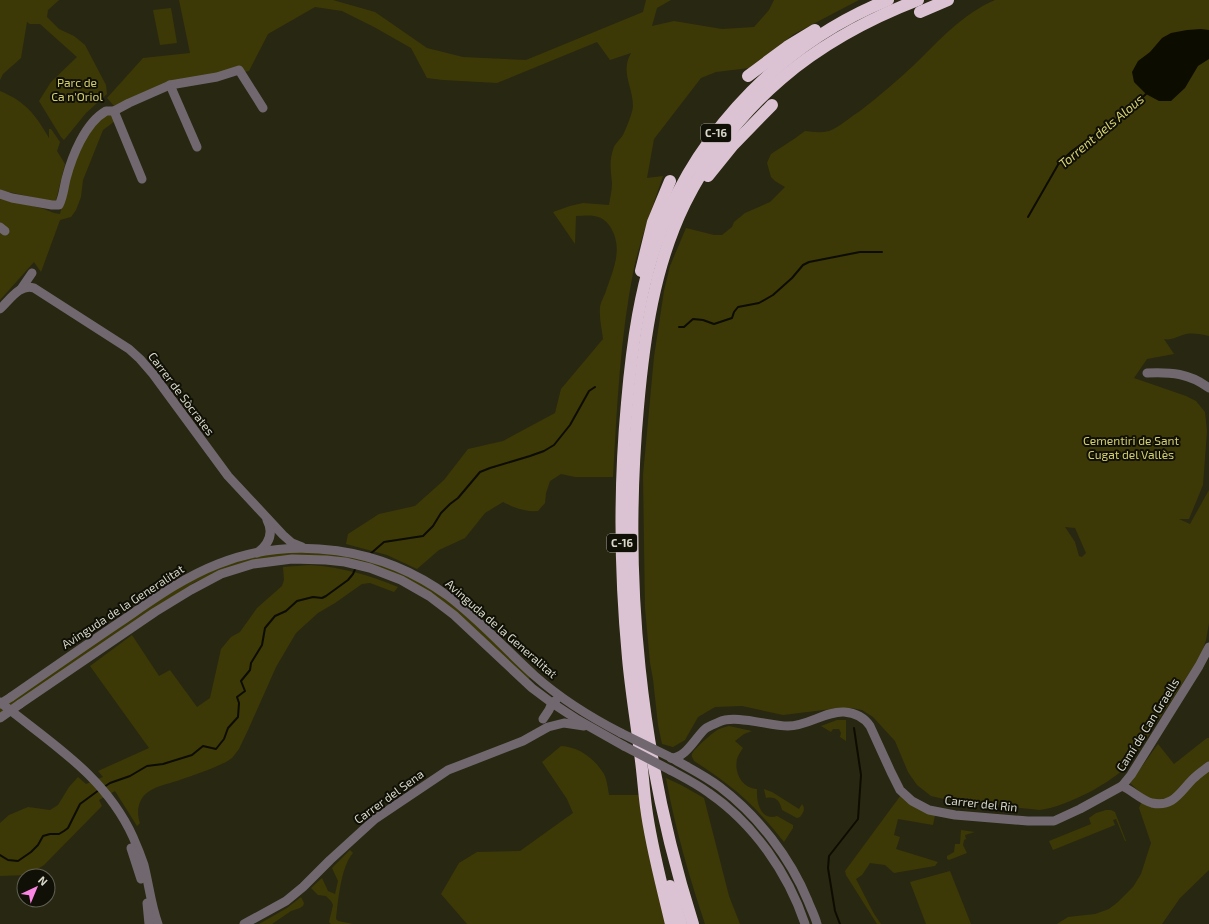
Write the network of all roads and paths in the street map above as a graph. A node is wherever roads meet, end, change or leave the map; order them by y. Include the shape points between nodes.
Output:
1 (918, 0) edge
2 (948, 0) edge
3 (884, 2) edge
4 (920, 12) dead end
5 (748, 76) dead end
6 (170, 85) junction
7 (772, 105) dead end
8 (263, 108) dead end
9 (114, 111) junction
10 (197, 147) dead end
11 (142, 179) dead end
12 (670, 181) dead end
13 (0, 194) edge
14 (664, 258) junction
15 (32, 273) dead end
16 (21, 289) junction
17 (0, 309) edge
18 (636, 326) junction
19 (1147, 373) dead end
20 (1209, 388) edge
21 (266, 518) junction
22 (303, 548) junction
23 (257, 553) junction
24 (1209, 647) edge
25 (532, 688) junction
26 (0, 703) edge
27 (550, 706) junction
28 (0, 709) edge
29 (0, 718) edge
30 (543, 719) junction
31 (564, 723) junction
32 (605, 724) junction
33 (611, 739) junction
34 (523, 741) junction
35 (682, 754) junction
36 (669, 757) junction
37 (641, 760) junction
38 (1209, 766) edge
39 (688, 767) junction
40 (91, 779) junction
41 (1122, 786) junction
42 (106, 796) junction
43 (690, 922) edge
44 (149, 924) edge
45 (158, 924) edge
46 (244, 924) edge
47 (671, 924) edge
48 (805, 924) edge
49 (817, 924) edge

1 - 14 highway, C-16 via 873,18 835,39 800,64 760,99 725,139 699,177 678,218
2 - 4 highway
3 - 5 highway via 858,8 824,25 796,41
3 - 18 highway, C-16 via 824,33 786,60 748,95 714,134 686,178 662,228 646,279
6 - 8 street via 217,77 237,69 241,71
6 - 9 street
6 - 10 street
7 - 14 highway via 714,168 696,196
9 - 11 street
9 - 13 street via 102,113 82,137 69,168 58,208
12 - 18 highway via 653,222 644,253 635,305
14 - 43 highway, C-16 via 651,306 640,386 633,472 633,569 638,658 649,736 666,827
15 - 16 street
16 - 17 street
16 - 21 street, Carrer de Sòcrates via 29,286 38,290 129,349 140,359 216,461
18 - 37 highway, C-16 via 625,425 621,535 627,656
19 - 20 street via 1183,374 1197,379
21 - 22 street, Carrer de Sòcrates via 288,539
21 - 23 street, Carrer de Sòcrates via 271,535 267,544
22 - 23 street, Avinguda de la Generalitat
22 - 32 street, Avinguda de la Generalitat via 330,549 378,560 408,571 430,583 472,617 557,694
23 - 26 street, Avinguda de la Generalitat, bridge via 217,564 165,591
24 - 41 street, Camí de Can Graells via 1200,666
25 - 27 street, Avinguda de la Generalitat
25 - 29 street, Avinguda de la Generalitat, bridge via 454,615 429,596 401,580 345,562 292,559 253,564 221,574 155,612
25 - 30 street via 542,704
26 - 40 street via 66,753
27 - 30 street, Carrer del Sena
27 - 31 street, Carrer del Sena via 549,716 552,720
27 - 32 street via 558,700 591,721
27 - 33 street, Avinguda de la Generalitat
28 - 40 street
30 - 34 street, Carrer del Sena via 540,726
31 - 33 street, Carrer del Sena via 583,726
31 - 34 street, Carrer del Sena via 548,727
32 - 36 street, Avinguda de la Generalitat, bridge
33 - 48 street, Avinguda de la Generalitat, bridge via 711,794 740,819 775,862 791,889
34 - 46 street, Carrer del Sena via 448,770 375,819 286,901
35 - 36 street, Carrer del Rin via 675,758
35 - 39 street
35 - 41 street, Carrer del Rin via 706,729 722,721 737,719 773,726 797,726 843,712 855,714 866,720 900,790 912,801 929,810 955,815 1054,821
36 - 39 street, Avinguda de la Generalitat
37 - 43 highway, C-16 via 658,837
37 - 47 highway via 646,808
38 - 41 street, Camí de Can Graells via 1174,800 1166,804 1142,799
39 - 49 street, Avinguda de la Generalitat via 732,796 772,839 796,874
40 - 42 street
42 - 44 street via 129,840 146,895
42 - 45 street via 126,822 144,864

